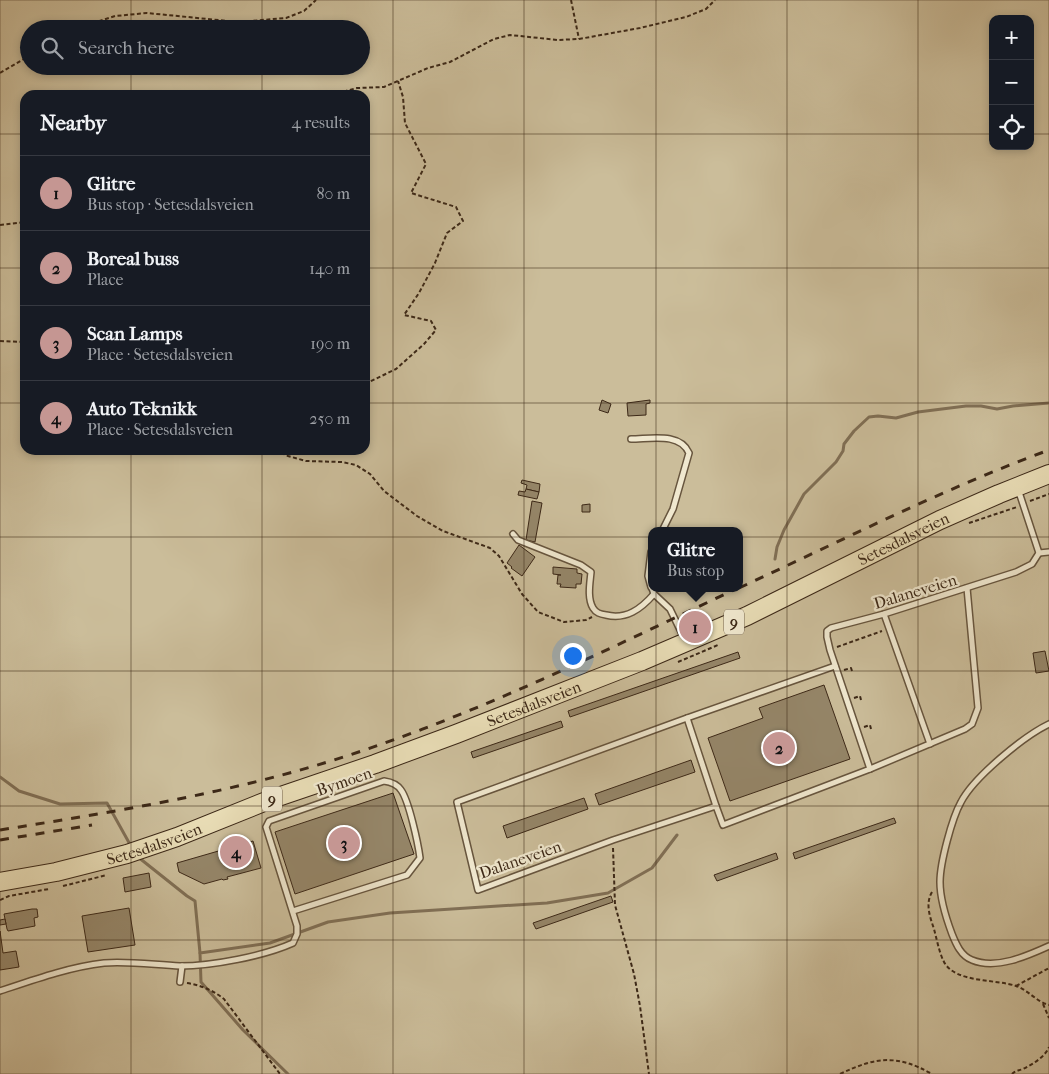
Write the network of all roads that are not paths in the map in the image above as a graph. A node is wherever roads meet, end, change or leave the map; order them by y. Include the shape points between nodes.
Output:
1 (631, 439) dead end
2 (1049, 474) edge
3 (1017, 486) junction
4 (664, 527) edge
5 (512, 534) dead end
6 (1049, 552) edge
7 (1039, 553) junction
8 (967, 588) junction
9 (654, 594) joint
10 (884, 614) junction
11 (686, 643) junction
12 (835, 666) junction
13 (687, 718) junction
14 (1049, 724) edge
15 (930, 744) junction
16 (870, 769) junction
17 (716, 806) junction
18 (0, 882) edge
19 (293, 911) junction
20 (1049, 946) edge
21 (182, 966) junction
22 (180, 982) road end
23 (0, 991) edge

1 - 4 lane via 680,441 689,453 673,509
2 - 3 highway, Setesdalsveien / 9
3 - 7 lane
3 - 11 highway, Setesdalsveien / 9 via 940,520 770,606
5 - 9 lane via 518,540 591,572 590,599 599,614 628,614 644,605
6 - 7 lane
7 - 8 lane, Dalaneveien via 1032,564 1016,572
8 - 10 lane, Dalaneveien
8 - 15 lane via 978,708 972,724 966,729
9 - 11 lane via 670,609
10 - 12 lane, Dalaneveien via 827,631
10 - 15 lane
11 - 18 highway, Setesdalsveien / 9 via 432,743 156,844 75,868
12 - 13 lane, Dalaneveien
12 - 16 lane, Dalaneveien
13 - 17 lane
13 - 17 lane, Dalaneveien via 457,802 478,890 612,840
14 - 20 lane via 1002,758 968,790 951,827 940,882 948,924 959,948 968,958 980,963 999,962 1027,956
15 - 16 lane
16 - 17 lane via 722,825
19 - 19 lane, Bymoen via 407,875 420,858 402,791 394,783 384,780 269,821 266,827
19 - 21 lane, Bymoen via 298,930 293,942 271,951 227,961
21 - 22 lane
21 - 23 lane, Bymoen via 102,964 68,970

